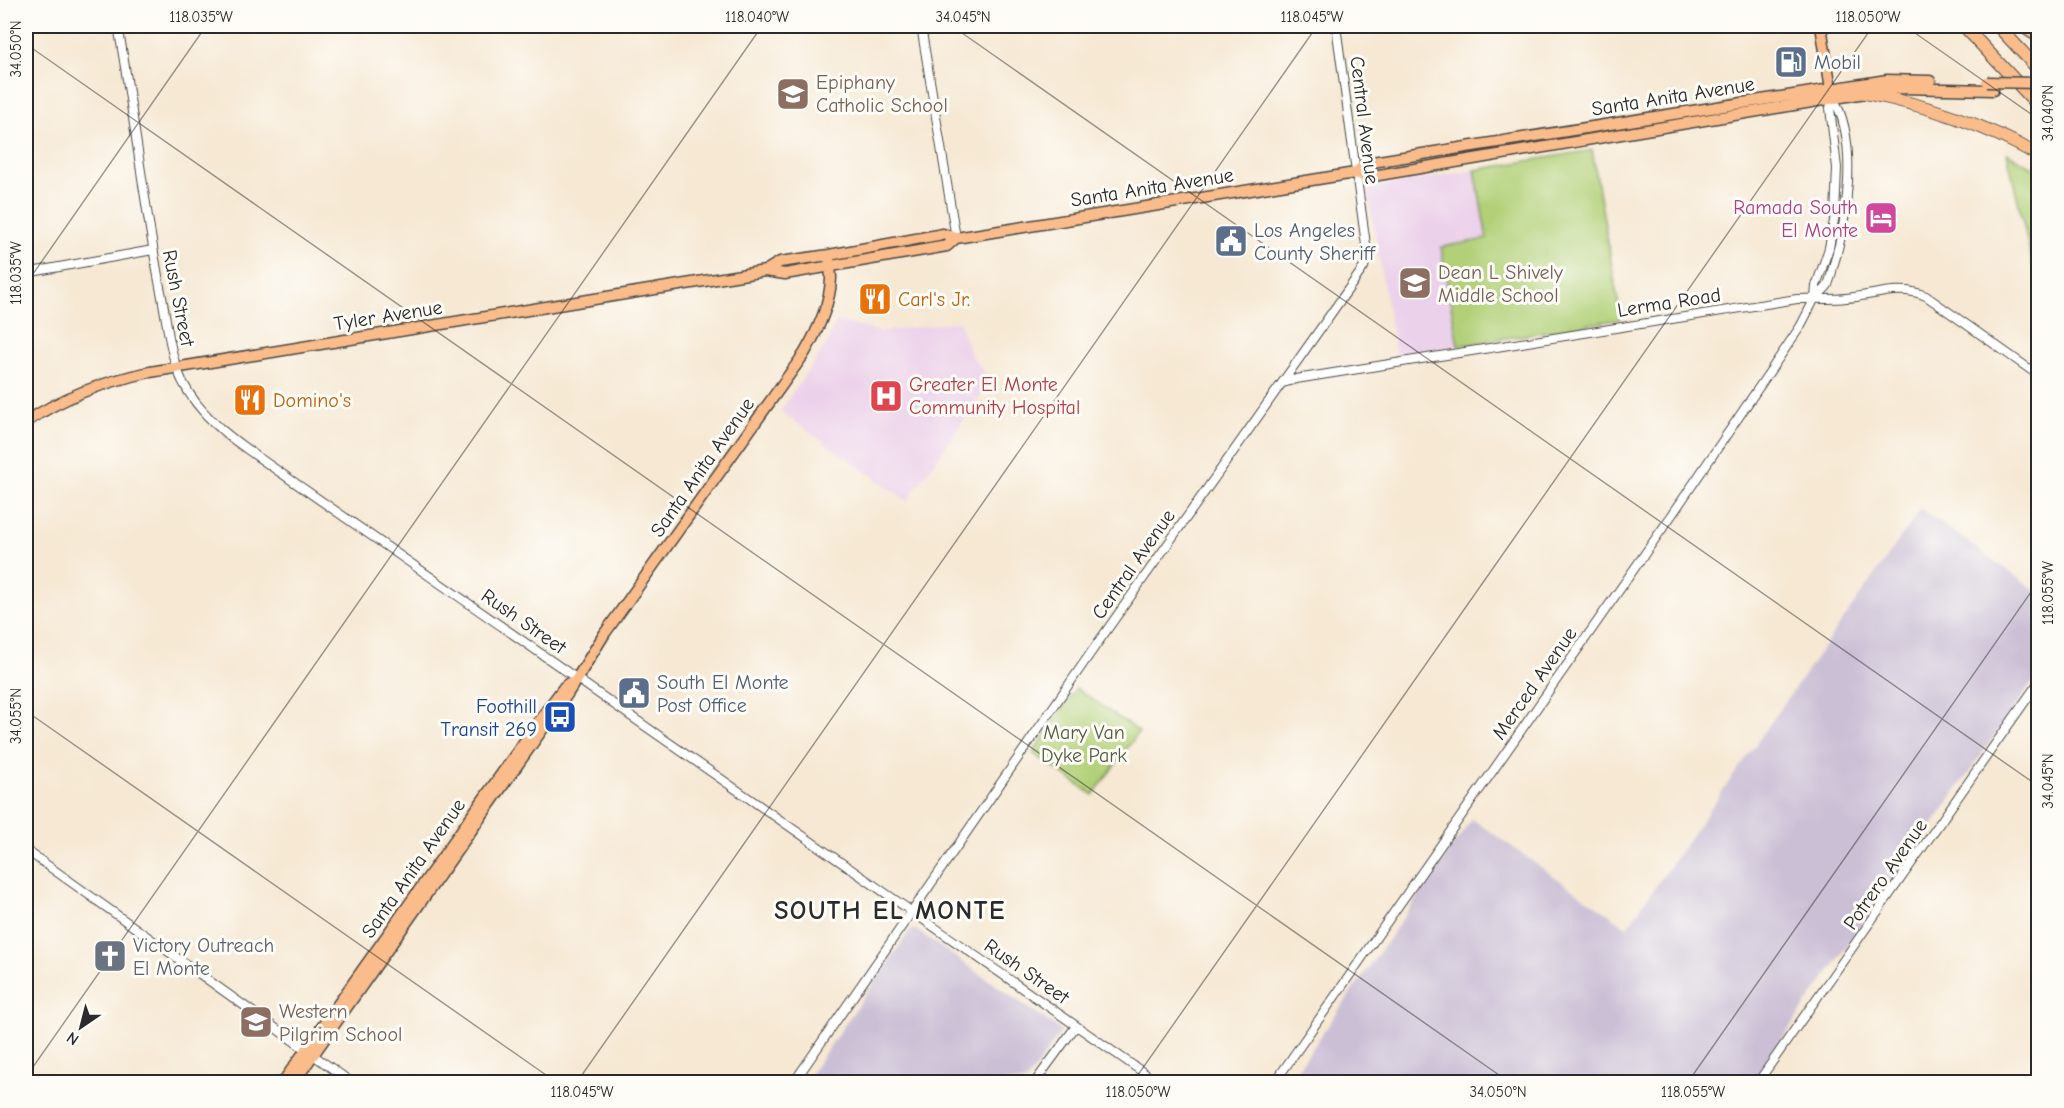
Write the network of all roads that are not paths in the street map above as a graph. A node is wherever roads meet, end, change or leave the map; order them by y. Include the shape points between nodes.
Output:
1 (118, 26) edge
2 (921, 26) edge
3 (1336, 26) edge
4 (1821, 26) edge
5 (1953, 26) edge
6 (1964, 26) edge
7 (1998, 26) edge
8 (2022, 26) edge
9 (2038, 36) edge
10 (2038, 69) edge
11 (2015, 81) junction
12 (2038, 83) edge
13 (1990, 86) junction
14 (2038, 91) edge
15 (1865, 93) junction
16 (1832, 94) junction
17 (2038, 105) edge
18 (1843, 126) junction
19 (1833, 127) junction
20 (2038, 155) edge
21 (1355, 173) junction
22 (956, 238) junction
23 (153, 250) junction
24 (829, 261) junction
25 (26, 273) edge
26 (1815, 298) junction
27 (177, 368) junction
28 (2038, 375) edge
29 (1283, 383) junction
30 (26, 422) edge
31 (576, 678) junction
32 (2038, 683) edge
33 (26, 850) edge
34 (913, 912) junction
35 (1076, 1026) junction
36 (309, 1053) junction
37 (283, 1083) edge
38 (294, 1083) edge
39 (351, 1083) edge
40 (794, 1083) edge
41 (1035, 1083) edge
42 (1158, 1083) edge
43 (1275, 1083) edge
44 (1758, 1083) edge

1 - 23 street, Rush Street
2 - 22 street
3 - 21 street, Central Avenue
4 - 16 main road
5 - 11 highway
6 - 11 highway
7 - 10 highway
8 - 9 highway
11 - 17 highway
12 - 13 main road, Santa Anita Avenue, bridge
13 - 14 main road, Santa Anita Avenue
13 - 15 main road, Santa Anita Avenue via 1898,88
13 - 16 main road, Santa Anita Avenue via 1887,80
15 - 16 main road, Santa Anita Avenue
15 - 20 highway via 1899,99 1973,123
16 - 18 street, Merced Avenue
16 - 19 street, Merced Avenue
16 - 21 main road, Santa Anita Avenue via 1367,177
18 - 19 street
18 - 26 street, Merced Avenue via 1848,180 1844,225 1827,286
19 - 26 street, Merced Avenue via 1837,168 1835,215
21 - 22 main road, Santa Anita Avenue
21 - 29 street, Central Avenue via 1367,252 1365,264
22 - 24 main road, Santa Anita Avenue via 947,246
23 - 25 street
23 - 27 street, Rush Street
24 - 27 main road, Tyler Avenue via 784,274 765,271
24 - 31 main road, Santa Anita Avenue via 831,281 816,335
26 - 28 street, Lerma Road via 1916,292
26 - 29 street, Lerma Road
26 - 43 street, Merced Avenue via 1791,342
27 - 30 main road, Tyler Avenue via 104,383
27 - 31 street, Rush Street via 198,407 230,438
29 - 34 street, Central Avenue via 1086,659
31 - 34 street, Rush Street
31 - 36 main road, Santa Anita Avenue
32 - 44 street, Potrero Avenue
33 - 36 street
34 - 35 street, Rush Street
34 - 40 street, Central Avenue
35 - 41 street
35 - 42 street, Rush Street
36 - 37 main road, Santa Anita Avenue
36 - 38 main road, Santa Anita Avenue
36 - 39 street

